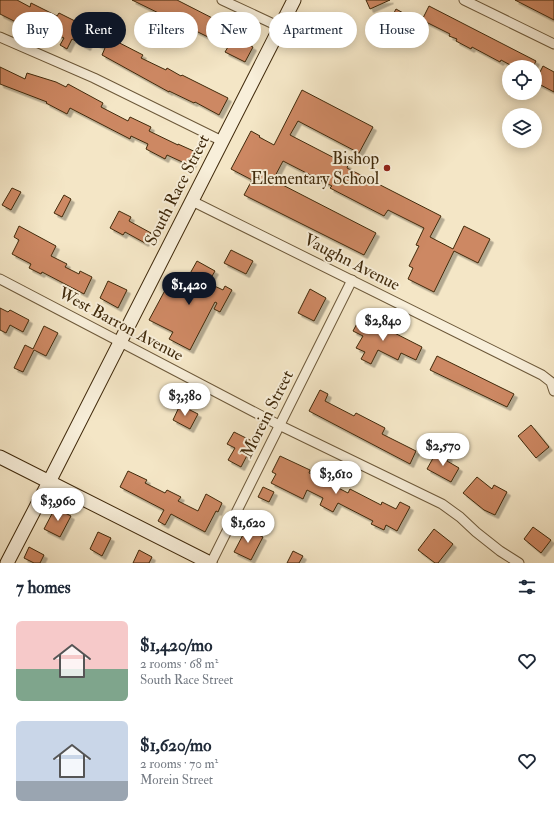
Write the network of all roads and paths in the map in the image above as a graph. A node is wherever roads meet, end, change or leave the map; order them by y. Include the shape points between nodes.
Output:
1 (222, 0) edge
2 (294, 0) edge
3 (464, 0) edge
4 (288, 12) edge
5 (269, 22) edge
6 (0, 37) edge
7 (554, 44) edge
8 (269, 48) edge
9 (222, 141) junction
10 (192, 200) junction
11 (0, 279) edge
12 (352, 280) junction
13 (120, 342) junction
14 (554, 391) edge
15 (279, 424) junction
16 (0, 457) edge
17 (49, 482) junction
18 (7, 563) edge
19 (210, 563) edge
20 (519, 563) edge

1 - 5 street
2 - 4 main road, South Race Street
3 - 7 street
6 - 9 street via 94,78
8 - 9 main road, South Race Street
9 - 10 main road, South Race Street
10 - 12 street, Vaughn Avenue
10 - 13 main road, South Race Street
11 - 13 street, West Barron Avenue
12 - 14 street, Vaughn Avenue via 542,375 551,382
12 - 15 street, Morein Street
13 - 15 street, West Barron Avenue
13 - 17 main road, South Race Street
15 - 19 street, Morein Street
15 - 20 street, West Barron Avenue via 442,504 500,551
16 - 17 main road
17 - 18 main road, South Race Street
17 - 19 main road

